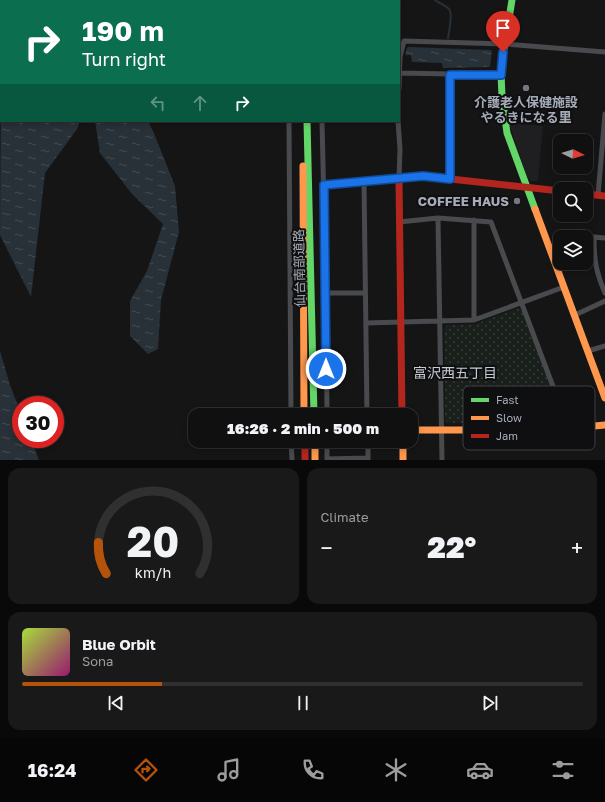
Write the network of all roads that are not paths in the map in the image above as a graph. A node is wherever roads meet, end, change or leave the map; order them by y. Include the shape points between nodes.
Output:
1 (512, 0) edge
2 (505, 44) junction
3 (605, 52) edge
4 (400, 73) edge
5 (450, 75) junction
6 (501, 75) junction
7 (605, 114) edge
8 (289, 122) edge
9 (302, 122) edge
10 (307, 122) edge
11 (322, 122) edge
12 (398, 122) edge
13 (399, 179) junction
14 (450, 179) junction
15 (364, 181) junction
16 (324, 185) junction
17 (527, 188) junction
18 (553, 190) edge
19 (602, 195) edge
20 (438, 218) junction
21 (474, 220) junction
22 (400, 222) junction
23 (594, 237) joint
24 (605, 238) edge
25 (553, 247) edge
26 (549, 248) junction
27 (564, 287) junction
28 (605, 293) edge
29 (326, 294) junction
30 (365, 294) junction
31 (605, 301) edge
32 (522, 303) junction
33 (575, 315) junction
34 (474, 320) junction
35 (440, 321) junction
36 (401, 322) junction
37 (366, 323) junction
38 (605, 346) edge
39 (588, 351) junction
40 (553, 386) edge
41 (605, 398) edge
42 (291, 408) edge
43 (304, 408) edge
44 (314, 408) edge
45 (327, 408) edge
46 (367, 408) edge
47 (402, 408) edge
48 (605, 425) edge
49 (595, 426) edge
50 (418, 430) edge
51 (442, 430) junction
52 (463, 430) edge
53 (291, 448) edge
54 (304, 448) edge
55 (315, 448) edge
56 (327, 448) edge
57 (368, 448) edge
58 (403, 448) edge
59 (327, 459) edge
60 (368, 459) edge
61 (292, 460) edge
62 (305, 460) edge
63 (315, 460) edge
64 (403, 460) edge
65 (442, 460) edge

1 - 2 main road
2 - 3 street
2 - 4 street via 404,41
2 - 6 main road
4 - 5 street
5 - 6 street
5 - 14 street
6 - 17 main road via 501,96 507,133
7 - 19 street
8 - 42 street
9 - 43 main road, 仙台南部道路
10 - 44 main road, 仙台南部道路
11 - 16 street
12 - 13 street
13 - 14 main road via 423,176
13 - 15 main road
13 - 22 main road
14 - 17 main road
15 - 16 main road
15 - 30 street
16 - 29 street
17 - 18 main road
17 - 26 main road
20 - 21 street
20 - 22 street
20 - 35 street
21 - 32 street via 491,222
21 - 34 street
22 - 36 main road
23 - 24 street
23 - 28 street via 594,261
25 - 26 street
26 - 27 main road
27 - 32 street
27 - 33 main road
29 - 30 street
29 - 45 street
30 - 37 street
31 - 33 street
32 - 34 street
32 - 40 street
33 - 39 main road
34 - 35 street
35 - 36 street
35 - 51 street
36 - 37 street
36 - 47 main road
37 - 46 street
38 - 39 street
39 - 41 main road
48 - 49 main road
50 - 51 main road
51 - 52 main road
51 - 65 street
53 - 61 street
54 - 62 main road
55 - 63 main road
56 - 59 street
57 - 60 street
58 - 64 main road
59 - 60 street

